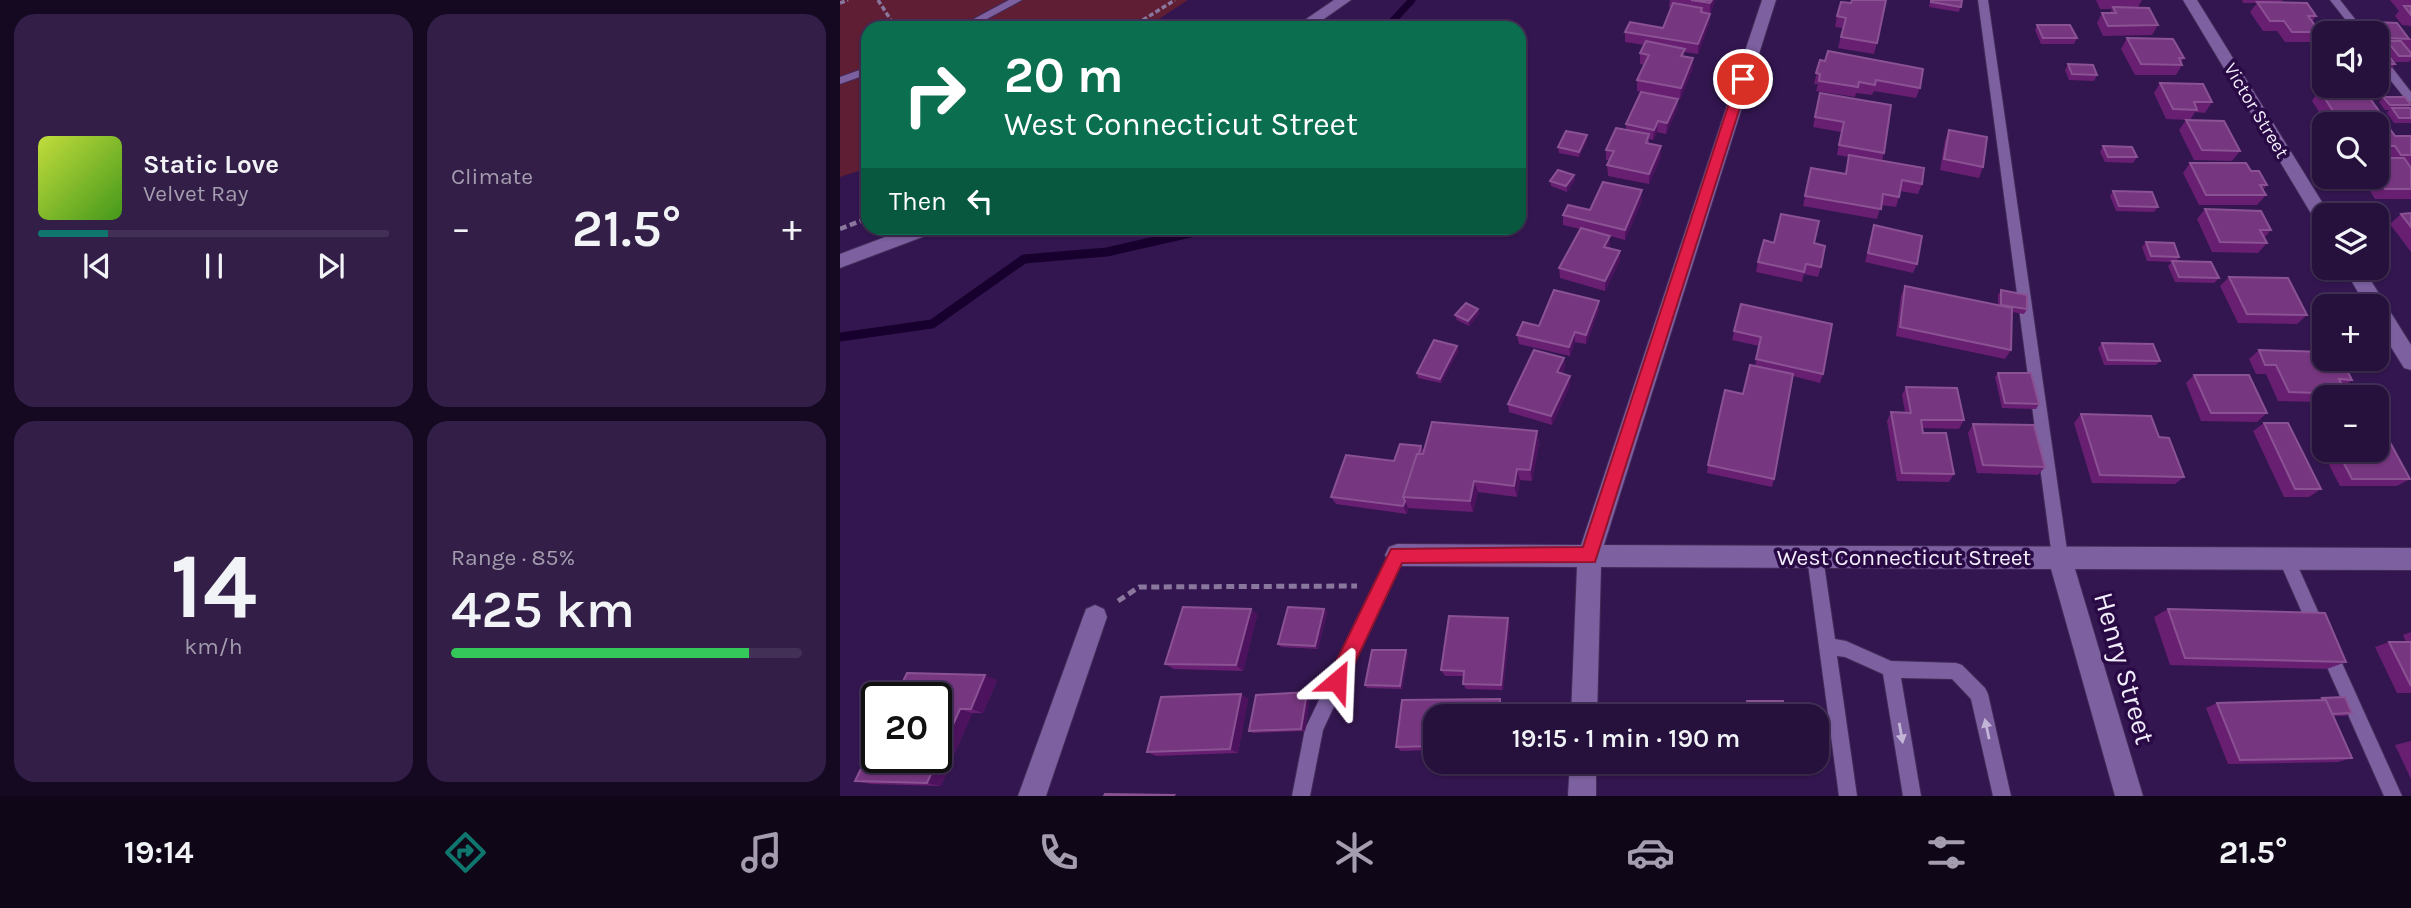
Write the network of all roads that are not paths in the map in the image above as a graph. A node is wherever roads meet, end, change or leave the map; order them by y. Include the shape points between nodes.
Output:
1 (1017, 0) edge
2 (1344, 0) edge
3 (1769, 0) edge
4 (1983, 0) edge
5 (2190, 0) edge
6 (2335, 0) edge
7 (976, 21) edge
8 (1312, 21) edge
9 (2352, 21) edge
10 (2389, 71) edge
11 (861, 74) edge
12 (840, 81) edge
13 (2411, 99) edge
14 (2314, 203) edge
15 (909, 235) edge
16 (840, 261) edge
17 (2360, 280) edge
18 (2411, 362) edge
19 (1397, 555) joint
20 (1589, 556) junction
21 (1815, 557) junction
22 (2060, 557) junction
23 (2286, 558) junction
24 (2411, 559) edge
25 (1095, 617) road end
26 (1828, 647) junction
27 (1891, 669) junction
28 (1584, 704) edge
29 (1583, 774) edge
30 (1032, 796) edge
31 (1301, 796) edge
32 (1582, 796) edge
33 (1848, 796) edge
34 (1912, 796) edge
35 (2002, 796) edge
36 (2129, 796) edge
37 (2393, 796) edge

1 - 7 lane
2 - 8 street
3 - 20 street
4 - 22 lane
5 - 14 street, Victor Street
6 - 9 lane
10 - 13 lane
11 - 12 lane
15 - 16 street
17 - 18 street
19 - 20 street, West Connecticut Street
19 - 31 lane via 1314,729
20 - 21 street, West Connecticut Street
20 - 28 street
21 - 22 street, West Connecticut Street
21 - 26 lane
22 - 23 street, West Connecticut Street
22 - 36 street, Henry Street
23 - 24 street, West Connecticut Street
23 - 37 lane
25 - 30 street
26 - 27 lane via 1846,649
26 - 33 lane
27 -> 34 lane
35 -> 27 lane via 1979,694 1956,671
29 - 32 street

